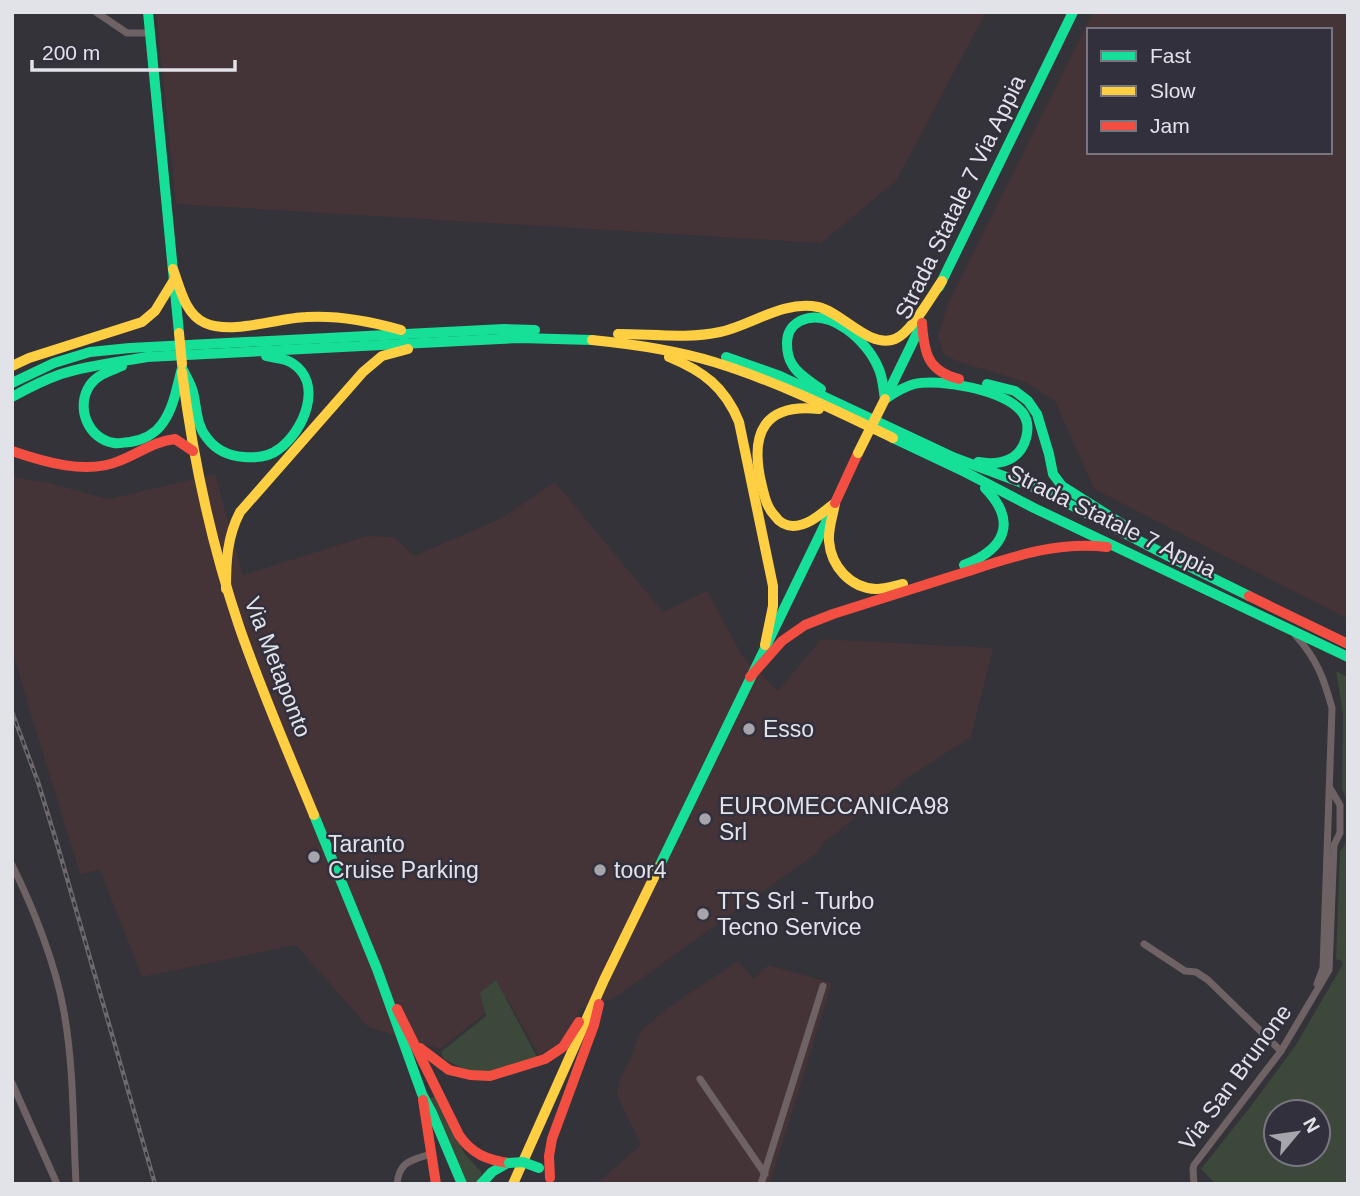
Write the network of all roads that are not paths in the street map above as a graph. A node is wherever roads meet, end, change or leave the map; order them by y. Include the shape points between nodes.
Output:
1 (96, 12) edge
2 (148, 12) edge
3 (1073, 12) edge
4 (150, 33) junction
5 (173, 274) junction
6 (942, 281) junction
7 (922, 323) junction
8 (415, 334) junction
9 (617, 338) junction
10 (436, 341) junction
11 (222, 352) junction
12 (147, 357) junction
13 (12, 366) edge
14 (182, 366) junction
15 (12, 383) edge
16 (12, 397) edge
17 (885, 400) junction
18 (840, 408) junction
19 (860, 418) junction
20 (12, 451) edge
21 (192, 451) junction
22 (955, 458) junction
23 (965, 472) junction
24 (835, 503) junction
25 (1123, 550) junction
26 (1168, 556) junction
27 (226, 589) junction
28 (1291, 630) junction
29 (1348, 644) edge
30 (765, 645) junction
31 (1348, 657) edge
32 (750, 677) junction
33 (12, 865) edge
34 (1144, 944) dead end
35 (377, 969) junction
36 (604, 981) junction
37 (823, 986) dead end
38 (415, 1045) junction
39 (1281, 1051) junction
40 (700, 1079) dead end
41 (12, 1083) edge
42 (422, 1094) junction
43 (431, 1154) junction
44 (509, 1163) junction
45 (765, 1174) junction
46 (1194, 1174) junction
47 (552, 1181) edge
48 (57, 1184) edge
49 (76, 1184) edge
50 (397, 1184) edge
51 (436, 1184) edge
52 (462, 1184) edge
53 (481, 1184) edge
54 (513, 1184) edge
55 (761, 1184) edge
56 (1186, 1184) edge
57 (1194, 1184) edge
58 (1202, 1184) edge

1 - 4 street via 127,33
2 - 4 main road
3 - 6 main road, Strada Statale 7 Via Appia
4 - 5 main road
5 - 8 main road via 185,302 196,317 210,325 340,317
5 - 13 main road via 155,311 142,322
5 - 14 main road, bridge
6 - 7 main road, Strada Statale 7 Via Appia
6 - 9 main road via 894,340 870,337 821,307 801,306 720,332
7 - 17 main road, Strada Statale 7 Via Appia
7 - 26 main road via 925,353 934,367 948,377 1015,391 1028,401 1037,414 1053,474 1062,486
8 - 9 main road via 579,330
8 - 15 main road via 90,352
9 - 10 main road
9 - 18 main road via 658,340 716,354 780,376
9 - 30 main road via 628,349 668,357 696,369 718,386 733,407 773,586 774,606
10 - 11 main road
10 - 27 main road via 386,354 369,366 247,503 229,536
11 - 12 main road
11 - 14 main road via 287,359 305,377 310,399 306,414 290,439 273,454 240,458 212,444 199,426
12 - 14 main road via 99,376 88,389 83,412 98,438 129,443 157,429 174,398
12 - 16 main road via 58,375
14 - 21 main road, Via Metaponto
17 - 18 main road via 878,365 866,348 833,321 805,318 787,334 791,363
17 - 22 main road via 908,386 951,384 998,395 1022,412 1027,435 1010,458 989,464
17 - 24 main road, Strada Statale 7 Via Appia, bridge
18 - 19 main road
18 - 24 main road via 789,408 773,416 757,443 762,490 779,521 801,525
19 - 22 main road, Strada Statale 7 Appia
19 - 23 main road, Strada Statale 7 Appia
20 - 21 main road via 83,466 104,466 159,441 175,439
21 - 27 main road, Via Metaponto
22 - 26 main road, Strada Statale 7 Appia via 1044,492
23 - 24 main road via 995,496 1003,515 1003,534 994,549 972,563 892,587 870,588 839,570 829,540
23 - 25 main road, Strada Statale 7 Appia
24 - 30 main road
25 - 28 main road, Strada Statale 7 Appia
25 - 32 main road via 1062,545 833,614 782,641
26 - 29 main road, Strada Statale 7 Appia
27 - 35 main road, Via Metaponto
28 - 31 main road, Strada Statale 7 Appia
28 - 39 street, Via San Brunone via 1315,660 1332,708 1323,968 1311,1003
30 - 32 main road
32 - 36 main road
33 - 49 street via 45,946 64,1012
34 - 39 street via 1208,980
35 - 38 main road
35 - 42 main road
36 - 38 main road via 563,1047 528,1065 490,1076 470,1075 449,1070
36 - 47 main road via 594,1025 552,1139
36 - 54 main road
37 - 45 street
38 - 44 main road via 468,1148 478,1156
39 - 46 street, Via San Brunone via 1194,1165
40 - 45 street
41 - 48 street
42 - 43 main road
42 - 52 main road
43 - 50 street via 402,1166
43 - 51 main road
44 - 47 main road, bridge via 539,1168
44 - 53 main road via 496,1167
45 - 55 street
46 - 56 street, Via San Brunone
46 - 57 street, Via San Brunone
46 - 58 street

